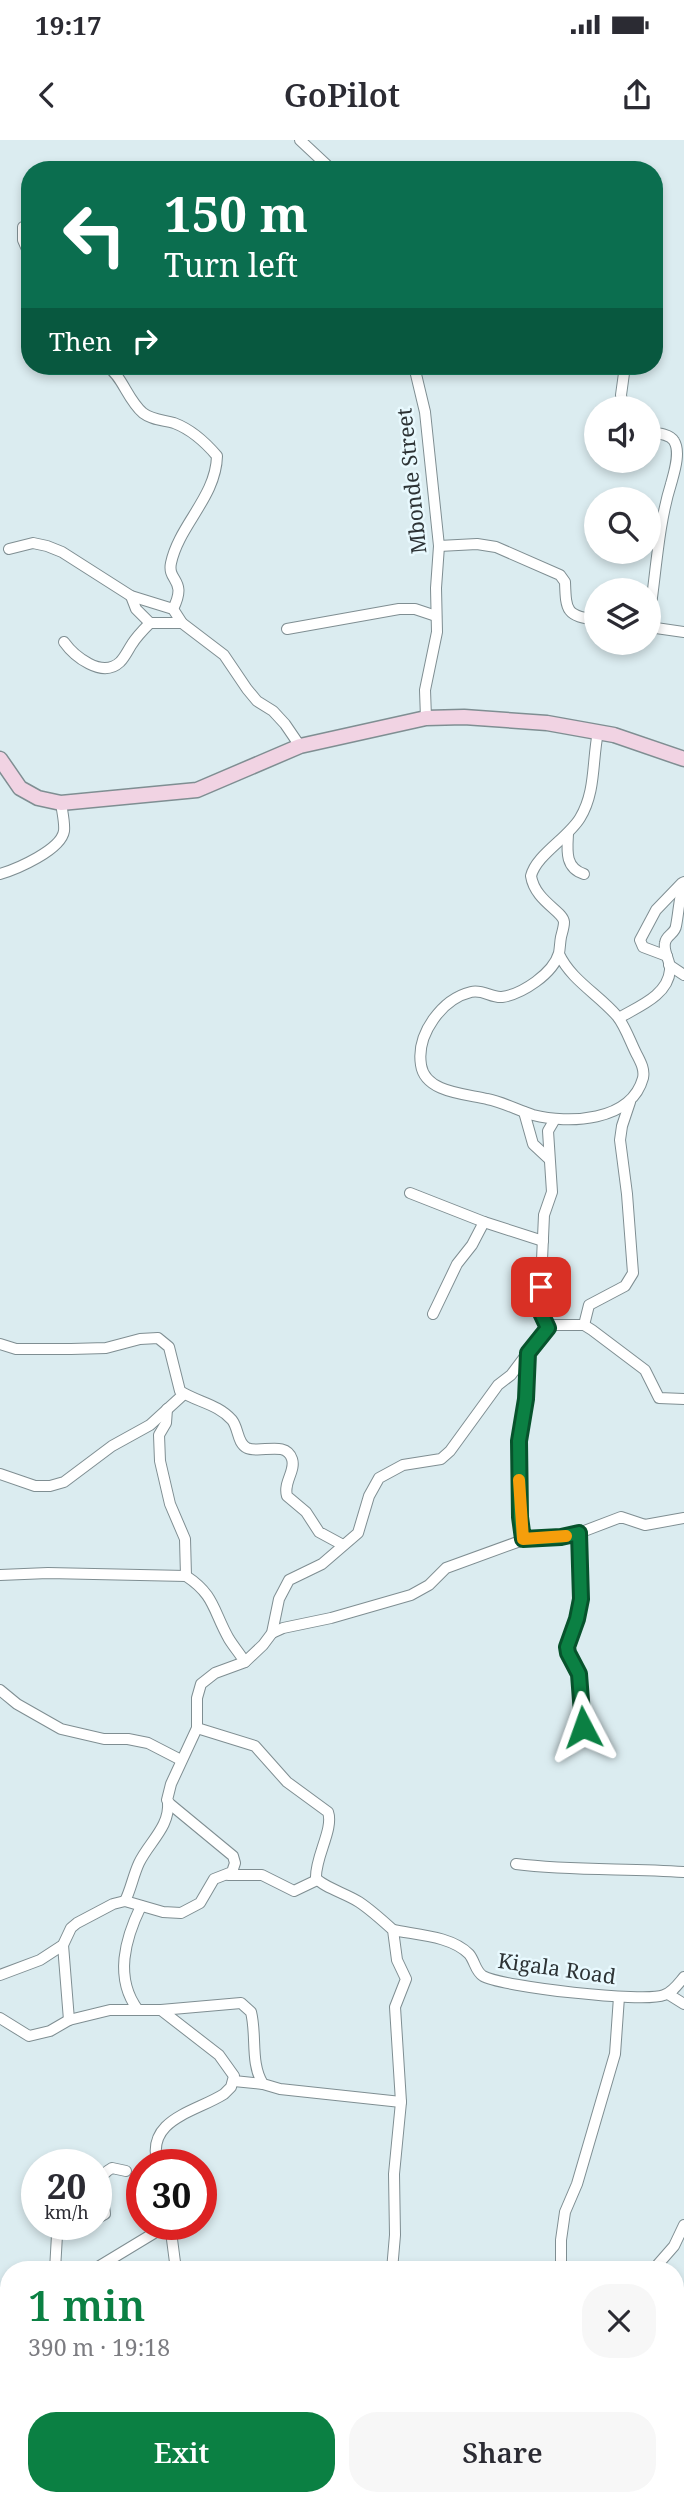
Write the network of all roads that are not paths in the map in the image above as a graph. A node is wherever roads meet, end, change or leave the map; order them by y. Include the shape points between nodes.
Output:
1 (300, 140) edge
2 (322, 161) edge
3 (117, 375) edge
4 (416, 375) edge
5 (624, 375) edge
6 (621, 396) edge
7 (661, 435) edge
8 (439, 546) junction
9 (9, 549) dead end
10 (654, 578) edge
11 (131, 596) junction
12 (173, 609) junction
13 (436, 616) junction
14 (584, 618) edge
15 (182, 623) junction
16 (150, 624) junction
17 (287, 629) dead end
18 (661, 629) edge
19 (684, 632) edge
20 (64, 642) dead end
21 (426, 718) junction
22 (598, 732) junction
23 (300, 746) junction
24 (0, 759) edge
25 (684, 759) edge
26 (61, 803) junction
27 (568, 834) junction
28 (0, 874) edge
29 (584, 874) dead end
30 (684, 881) edge
31 (559, 954) junction
32 (668, 960) junction
33 (684, 975) edge
34 (619, 1018) junction
35 (631, 1098) junction
36 (524, 1112) junction
37 (601, 1117) junction
38 (555, 1119) junction
39 (621, 1132) junction
40 (548, 1158) junction
41 (410, 1193) dead end
42 (484, 1222) junction
43 (542, 1241) junction
44 (433, 1314) dead end
45 (584, 1325) junction
46 (548, 1328) junction
47 (0, 1344) edge
48 (528, 1353) junction
49 (184, 1394) junction
50 (684, 1399) edge
51 (167, 1409) junction
52 (0, 1474) edge
53 (684, 1518) edge
54 (579, 1533) junction
55 (523, 1539) junction
56 (344, 1545) junction
57 (0, 1575) edge
58 (186, 1576) junction
59 (272, 1633) junction
60 (245, 1662) junction
61 (0, 1690) edge
62 (197, 1728) junction
63 (586, 1736) dead end
64 (181, 1760) junction
65 (168, 1802) junction
66 (516, 1864) dead end
67 (684, 1872) edge
68 (228, 1875) junction
69 (317, 1880) junction
70 (125, 1901) junction
71 (141, 1906) junction
72 (393, 1930) junction
73 (63, 1945) junction
74 (0, 1975) edge
75 (684, 1977) edge
76 (668, 1994) junction
77 (620, 1997) junction
78 (684, 2004) edge
79 (138, 2010) junction
80 (161, 2010) junction
81 (0, 2018) edge
82 (69, 2020) junction
83 (234, 2081) junction
84 (263, 2084) junction
85 (401, 2102) junction
86 (155, 2149) edge
87 (112, 2168) edge
88 (126, 2171) dead end
89 (684, 2225) edge
90 (56, 2240) edge
91 (143, 2240) edge
92 (171, 2240) edge
93 (55, 2261) edge
94 (108, 2261) edge
95 (175, 2261) edge
96 (392, 2261) edge
97 (562, 2261) edge
98 (661, 2261) edge

1 - 2 street
3 - 12 street via 142,412 176,424 217,456 215,474 171,563 180,586
4 - 8 street, Mbonde Street via 425,412
5 - 6 street
7 - 10 street via 674,441 676,451
8 - 13 street, Mbonde Street
8 - 14 street via 496,547 556,573 565,582 569,613
9 - 11 street via 33,543 62,552
11 - 12 street
11 - 16 street
12 - 15 street
13 - 17 street via 399,609
13 - 21 street, Mbonde Street via 425,690
15 - 16 street
15 - 23 street via 224,655 247,690 273,711
16 - 20 street via 115,666 87,664
18 - 19 street
21 - 22 street via 512,719
21 - 23 street
22 - 25 street
22 - 27 street via 590,796
23 - 26 street via 197,790
24 - 26 street via 20,788
26 - 28 street via 65,830 58,844 16,870
27 - 29 street via 569,862
27 - 31 street via 538,862 531,876 542,900 564,920
30 - 32 street via 676,930 665,940
30 - 32 street via 656,910 640,940 643,947
31 - 34 street via 584,986
31 - 36 street via 541,977 519,991 499,997 471,992 447,1004 425,1034 422,1070 426,1076 466,1096
32 - 33 street
32 - 34 street via 670,970 659,992
34 - 35 street via 643,1067 643,1079
35 - 37 street
35 - 39 street
36 - 38 street
36 - 40 street via 533,1144
37 - 38 street
37 - 39 street
38 - 40 street via 549,1125
39 - 45 street via 633,1273 625,1286 589,1306
40 - 43 street via 552,1192
41 - 42 street
42 - 43 street
42 - 44 street
43 - 46 street via 540,1305
45 - 46 street
45 - 50 street via 645,1370 659,1398
46 - 48 street
47 - 49 street via 16,1349 106,1348 158,1338 169,1347 178,1388
48 - 55 street via 519,1441
48 - 56 street via 441,1459 403,1465 379,1478 358,1534
49 - 51 street
49 - 56 street via 225,1413 247,1448 280,1448 288,1453 292,1466 287,1496 306,1511 319,1532
51 - 52 street via 141,1432 112,1446 64,1482 35,1486
51 - 58 street via 159,1436 160,1461 170,1504 185,1539
53 - 54 street via 645,1525 621,1517
54 - 55 street
54 - 63 street via 581,1599 567,1647 579,1674
55 - 59 street via 446,1567 411,1595
56 - 59 street via 322,1564 289,1580 279,1599
57 - 58 street
58 - 60 street via 202,1587 213,1603
59 - 60 street
60 - 62 street via 215,1673 201,1684
61 - 64 street via 61,1729 148,1743
62 - 64 street
62 - 69 street via 256,1746 287,1782 328,1812
64 - 65 street
65 - 68 street via 233,1856 234,1869
65 - 70 street via 163,1826 140,1861
66 - 67 street
68 - 69 street via 262,1875 294,1891
68 - 71 street via 211,1881 204,1898 187,1912 174,1914
69 - 72 street via 361,1903
70 - 71 street
70 - 73 street via 76,1923
71 - 79 street via 130,1930 124,1964 127,1990
72 - 77 street, Kigala Road via 453,1942 469,1955 477,1971 489,1978
72 - 85 street via 397,1960 406,1979 395,2007
73 - 74 street via 40,1960
73 - 82 street
75 - 76 street
76 - 77 street, Kigala Road
76 - 78 street
77 - 97 street via 615,2054 565,2212
79 - 80 street
79 - 82 street via 110,2010
80 - 83 street via 219,2055
80 - 84 street via 244,2005 253,2019 256,2073
81 - 82 street via 29,2036
83 - 84 street
83 - 86 street via 224,2094 165,2125
84 - 85 street
85 - 96 street
87 - 88 street
89 - 98 street
90 - 93 street
91 - 94 street
92 - 95 street

